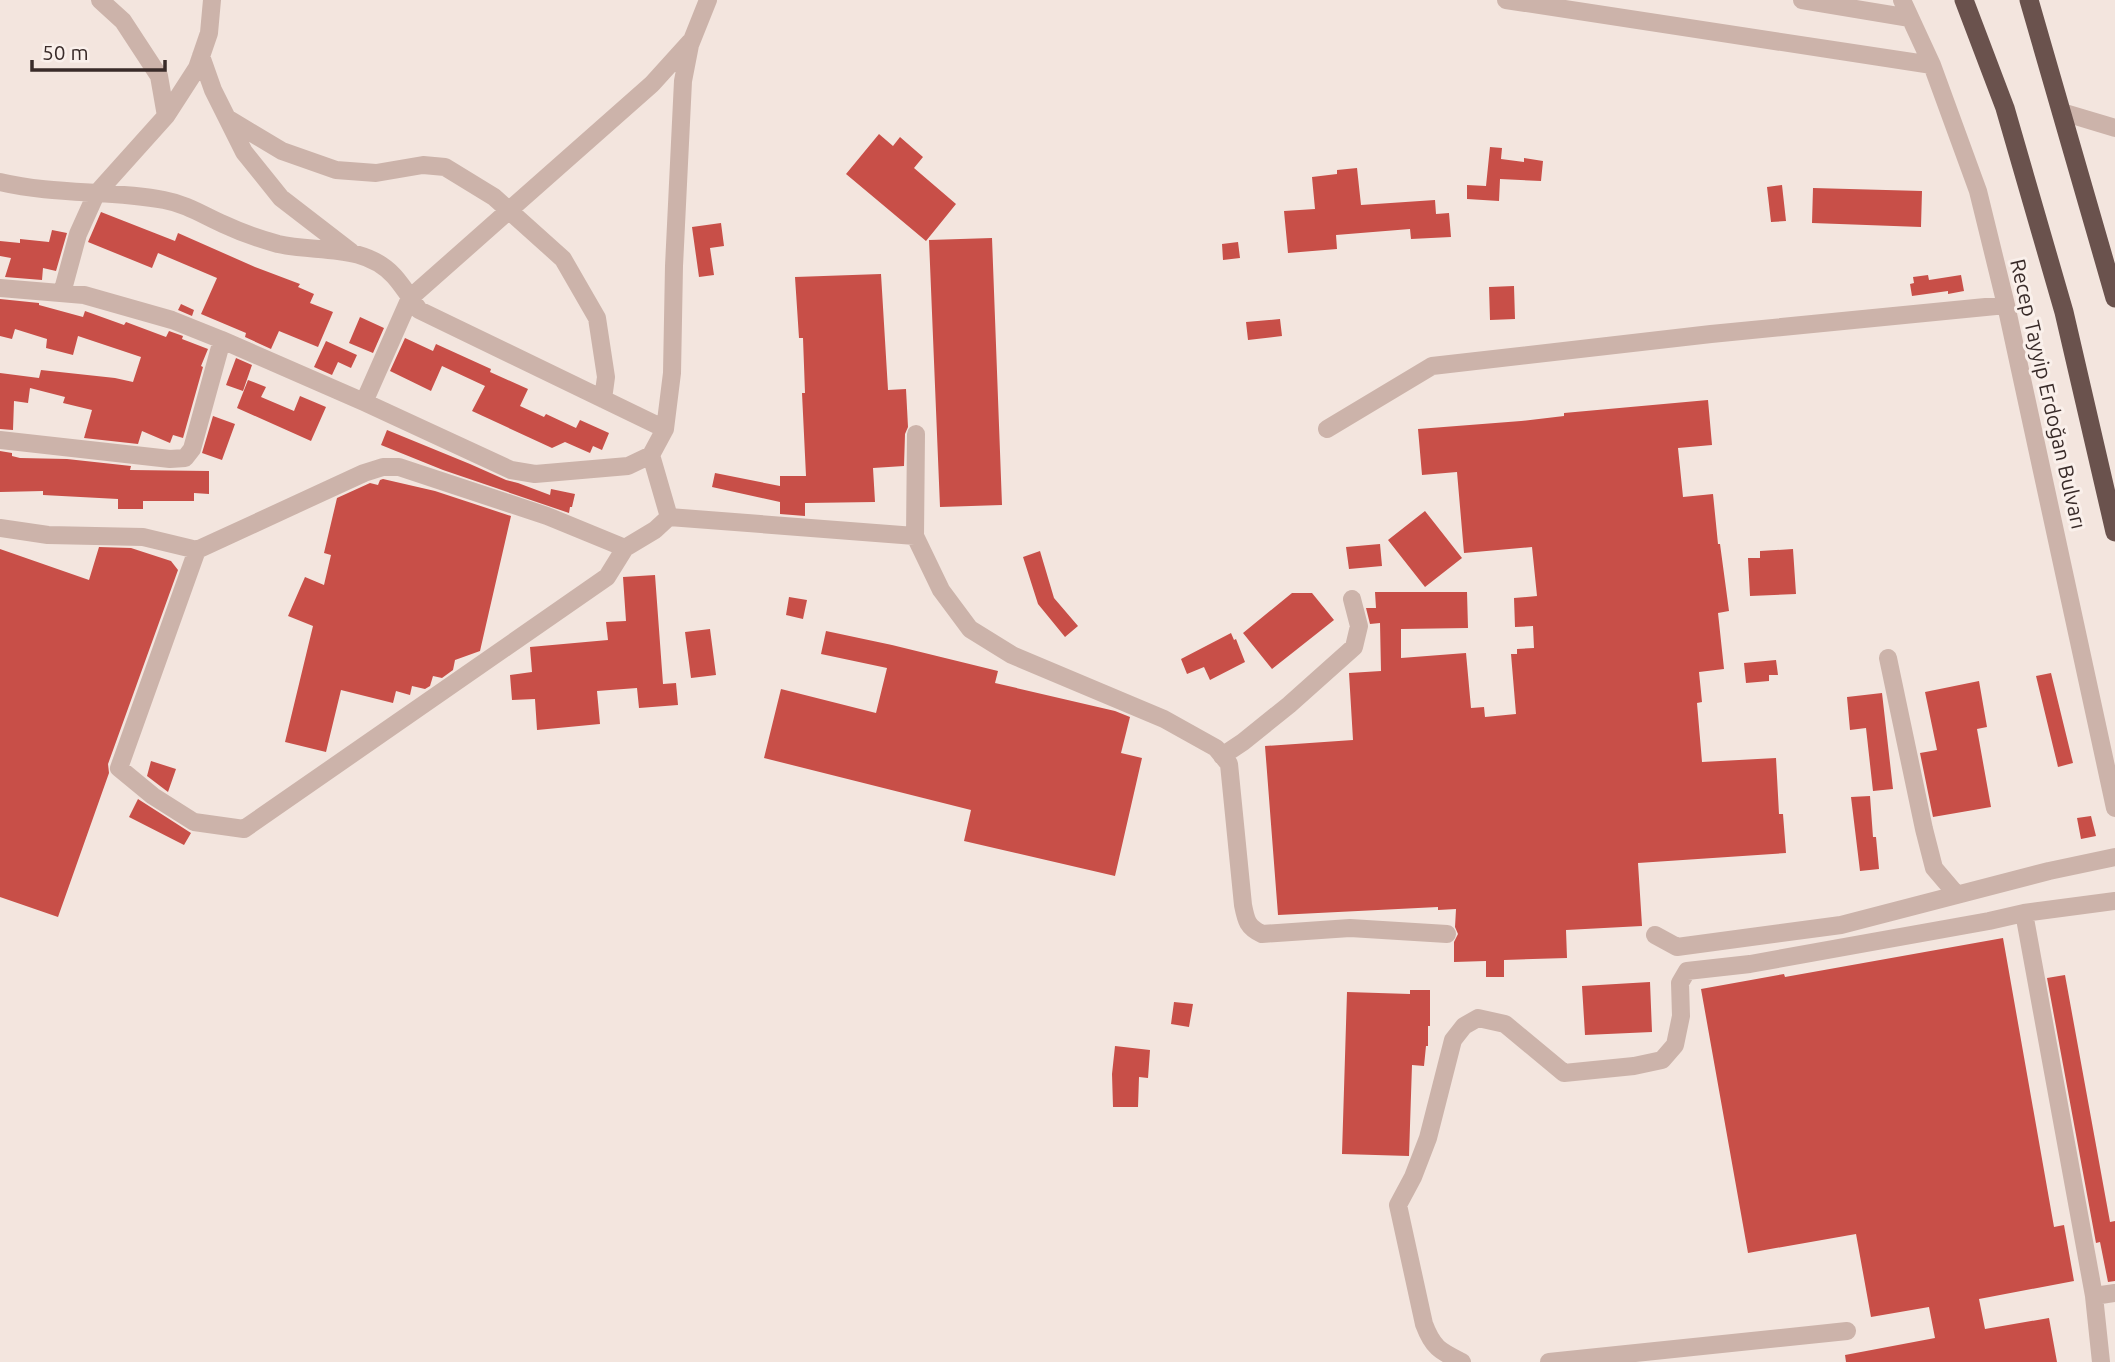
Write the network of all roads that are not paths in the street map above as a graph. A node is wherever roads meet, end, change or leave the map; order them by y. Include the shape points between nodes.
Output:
1 (100, 0) edge
2 (212, 0) edge
3 (708, 0) edge
4 (1506, 0) edge
5 (1802, 0) edge
6 (1902, 0) edge
7 (1964, 0) edge
8 (2029, 0) edge
9 (1910, 18) junction
10 (692, 40) junction
11 (201, 57) junction
12 (1932, 65) junction
13 (2062, 112) junction
14 (166, 116) junction
15 (227, 118) junction
16 (2115, 128) edge
17 (0, 182) edge
18 (96, 194) junction
19 (508, 211) junction
20 (352, 252) junction
21 (0, 288) edge
22 (62, 293) junction
23 (410, 298) junction
24 (2115, 298) edge
25 (2006, 305) junction
26 (222, 340) junction
27 (603, 399) junction
28 (364, 402) junction
29 (665, 429) junction
30 (1327, 429) dead end
31 (916, 434) dead end
32 (0, 440) edge
33 (651, 456) junction
34 (670, 517) junction
35 (0, 528) edge
36 (2115, 532) edge
37 (915, 536) junction
38 (625, 548) junction
39 (197, 550) junction
40 (1352, 599) dead end
41 (1888, 658) dead end
42 (1222, 756) junction
43 (2115, 808) edge
44 (2115, 857) edge
45 (1957, 895) junction
46 (2115, 901) edge
47 (2024, 913) junction
48 (1447, 934) dead end
49 (1655, 935) dead end
50 (2115, 1293) edge
51 (2094, 1296) junction
52 (1847, 1331) dead end
53 (1462, 1362) edge
54 (1549, 1362) edge
55 (2101, 1362) edge

1 - 14 street via 122,21 159,76
2 - 11 street
3 - 10 street
4 - 12 street
5 - 9 street
6 - 9 street, Recep Tayyip Erdoğan Bulvarı
7 - 36 highway, Recep Tayyip Erdoğan Bulvarı via 2005,108 2064,313
8 - 13 highway
9 - 12 street, Recep Tayyip Erdoğan Bulvarı
10 - 19 street via 652,84
10 - 29 street via 683,81 672,373
11 - 14 street
11 - 15 street
12 - 25 street, Recep Tayyip Erdoğan Bulvarı via 1978,191
13 - 16 street
13 - 24 highway
14 - 18 street
15 - 19 street via 282,151 336,170 376,173 423,165 445,167
15 - 20 street via 244,152 281,198
17 - 18 street
18 - 20 street via 167,201 279,244
18 - 22 street via 78,234
19 - 23 street
19 - 27 street via 564,259 597,318 606,377
20 - 23 street via 393,275
21 - 22 street
22 - 26 street via 172,320
23 - 27 street via 419,310
23 - 28 street
25 - 30 street via 1432,366
25 - 43 street, Recep Tayyip Erdoğan Bulvarı
26 - 28 street
26 - 32 street via 192,449 185,458
27 - 29 street
28 - 33 street via 511,470 535,474 628,466
29 - 33 street
31 - 37 street
33 - 34 street
34 - 37 street
34 - 38 street
35 - 39 street via 48,535 143,537
37 - 42 street via 941,590 970,629 1012,656 1164,719 1199,737
38 - 39 street via 547,516 399,467 383,467
38 - 39 street via 607,577 244,829 194,822 119,768
40 - 42 street via 1359,626 1354,647
41 - 45 street via 1934,868
42 - 48 street via 1229,764 1242,905 1252,929 1262,934 1350,928
44 - 45 street
45 - 49 street via 1814,929 1677,947
46 - 47 street
47 - 51 street
47 - 53 street via 1750,964 1687,971 1680,983 1681,1016 1675,1045 1662,1060 1634,1066 1564,1073 1505,1024 1478,1018 1464,1026 1453,1040 1428,1138 1398,1205 1424,1324 1431,1341
50 - 51 street
51 - 55 street
52 - 54 street

